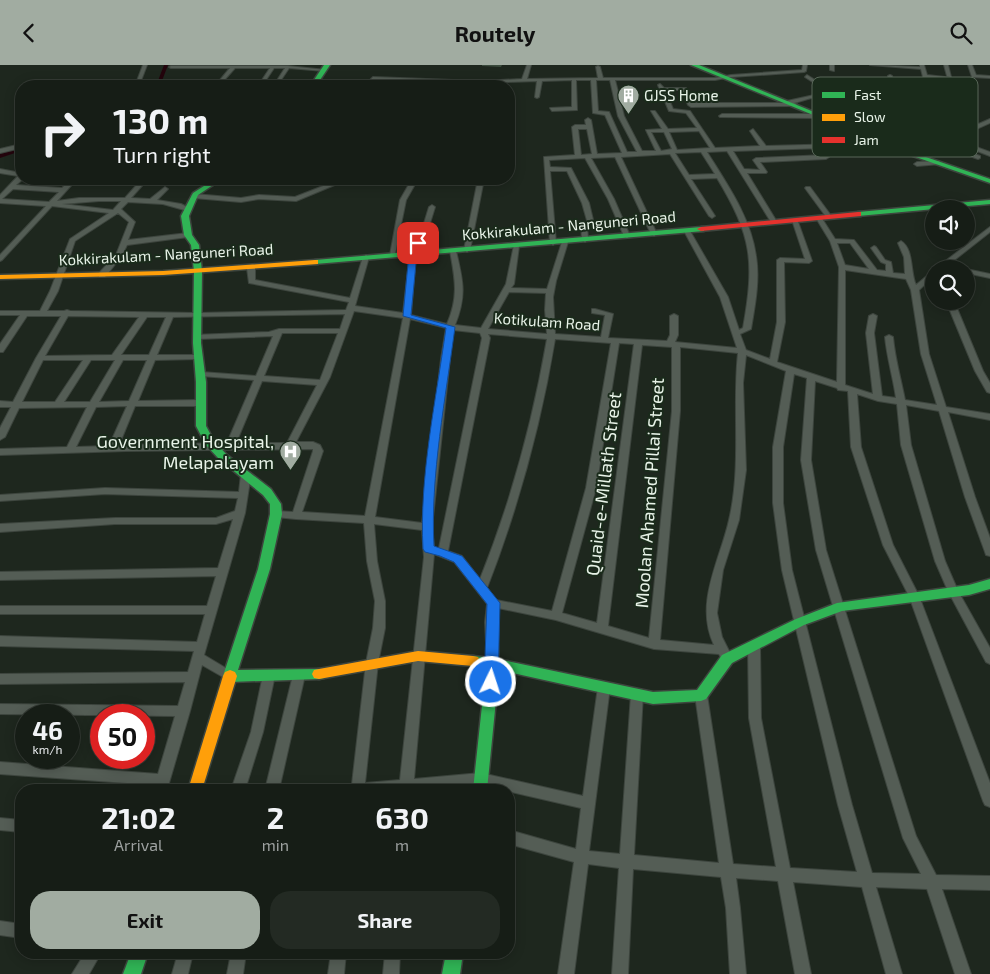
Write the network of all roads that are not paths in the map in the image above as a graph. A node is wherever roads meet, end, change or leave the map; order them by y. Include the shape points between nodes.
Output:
1 (145, 65) edge
2 (529, 65) edge
3 (694, 65) edge
4 (805, 65) edge
5 (872, 65) edge
6 (946, 65) edge
7 (970, 65) edge
8 (171, 67) dead end
9 (234, 67) junction
10 (274, 67) junction
11 (288, 67) junction
12 (598, 67) dead end
13 (922, 67) edge
14 (326, 68) edge
15 (353, 76) dead end
16 (807, 76) dead end
17 (949, 76) dead end
18 (360, 77) dead end
19 (726, 77) junction
20 (934, 77) edge
21 (990, 77) edge
22 (373, 78) joint
23 (393, 79) joint
24 (574, 79) junction
25 (594, 79) junction
26 (601, 79) junction
27 (612, 79) junction
28 (658, 79) junction
29 (812, 79) edge
30 (139, 80) edge
31 (222, 80) edge
32 (264, 80) edge
33 (279, 80) edge
34 (317, 80) edge
35 (349, 80) edge
36 (408, 80) edge
37 (524, 80) junction
38 (540, 80) junction
39 (515, 81) edge
40 (662, 89) junction
41 (537, 97) dead end
42 (812, 98) edge
43 (792, 103) junction
44 (552, 109) dead end
45 (812, 111) edge
46 (652, 112) dead end
47 (722, 116) dead end
48 (812, 116) edge
49 (990, 121) edge
50 (978, 126) edge
51 (701, 129) junction
52 (666, 131) junction
53 (753, 131) dead end
54 (990, 146) edge
55 (15, 147) edge
56 (812, 147) edge
57 (714, 149) junction
58 (729, 149) junction
59 (765, 149) junction
60 (703, 150) junction
61 (0, 151) edge
62 (673, 151) junction
63 (979, 151) joint
64 (659, 152) junction
65 (640, 153) junction
66 (625, 154) junction
67 (617, 155) junction
68 (578, 156) junction
69 (591, 156) junction
70 (826, 157) dead end
71 (921, 157) edge
72 (989, 157) edge
73 (938, 163) junction
74 (916, 164) dead end
75 (547, 169) junction
76 (0, 171) edge
77 (744, 171) junction
78 (15, 175) edge
79 (718, 176) junction
80 (687, 177) junction
81 (990, 182) edge
82 (15, 183) edge
83 (68, 185) edge
84 (140, 185) edge
85 (210, 185) edge
86 (331, 185) edge
87 (412, 185) edge
88 (480, 185) edge
89 (11, 187) junction
90 (808, 188) dead end
91 (165, 189) dead end
92 (63, 190) junction
93 (194, 196) junction
94 (0, 200) edge
95 (126, 200) junction
96 (152, 201) junction
97 (990, 202) edge
98 (50, 204) junction
99 (432, 207) dead end
100 (188, 209) junction
101 (116, 211) junction
102 (712, 216) dead end
103 (824, 218) junction
104 (795, 220) junction
105 (774, 222) junction
106 (745, 225) junction
107 (990, 229) edge
108 (687, 231) junction
109 (654, 234) junction
110 (188, 235) junction
111 (627, 236) junction
112 (585, 240) junction
113 (833, 241) junction
114 (124, 243) junction
115 (559, 243) junction
116 (901, 243) dead end
117 (516, 246) junction
118 (874, 248) dead end
119 (467, 250) junction
120 (453, 251) junction
121 (413, 253) junction
122 (392, 255) junction
123 (1, 257) edge
124 (366, 257) junction
125 (949, 260) edge
126 (842, 267) junction
127 (251, 268) junction
128 (198, 271) junction
129 (874, 271) junction
130 (975, 273) edge
131 (890, 274) junction
132 (60, 275) junction
133 (102, 275) junction
134 (990, 276) edge
135 (0, 277) edge
136 (909, 277) junction
137 (925, 280) edge
138 (915, 289) junction
139 (507, 290) junction
140 (551, 291) junction
141 (352, 307) junction
142 (954, 310) edge
143 (595, 311) dead end
144 (44, 312) junction
145 (67, 312) junction
146 (0, 313) edge
147 (25, 313) junction
148 (145, 314) junction
149 (172, 314) junction
150 (197, 315) junction
151 (407, 316) junction
152 (674, 316) dead end
153 (873, 317) dead end
154 (450, 327) junction
155 (279, 331) junction
156 (342, 331) junction
157 (483, 331) junction
158 (737, 333) junction
159 (197, 337) junction
160 (551, 337) junction
161 (889, 337) dead end
162 (610, 340) junction
163 (638, 342) junction
164 (673, 344) junction
165 (0, 350) edge
166 (742, 351) junction
167 (89, 357) junction
168 (115, 357) junction
169 (152, 357) junction
170 (199, 357) junction
171 (40, 358) junction
172 (773, 364) junction
173 (790, 370) junction
174 (200, 374) junction
175 (259, 377) junction
176 (811, 377) junction
177 (322, 383) junction
178 (846, 389) junction
179 (990, 390) edge
180 (878, 398) junction
181 (901, 402) junction
182 (93, 403) junction
183 (133, 403) junction
184 (200, 403) junction
185 (0, 404) edge
186 (58, 404) junction
187 (16, 405) junction
188 (944, 410) junction
189 (990, 417) edge
190 (0, 437) edge
191 (291, 444) junction
192 (214, 447) junction
193 (230, 447) junction
194 (113, 448) junction
195 (70, 450) junction
196 (3, 452) edge
197 (0, 461) edge
198 (246, 474) junction
199 (244, 495) junction
200 (0, 498) edge
201 (240, 513) junction
202 (276, 514) junction
203 (296, 516) junction
204 (369, 521) junction
205 (427, 527) junction
206 (0, 528) edge
207 (429, 549) junction
208 (443, 552) junction
209 (990, 552) edge
210 (223, 572) junction
211 (0, 576) edge
212 (990, 584) edge
213 (482, 589) junction
214 (953, 591) junction
215 (914, 596) junction
216 (493, 603) junction
217 (838, 607) junction
218 (0, 610) edge
219 (212, 610) junction
220 (556, 616) junction
221 (800, 622) junction
222 (602, 629) junction
223 (0, 641) edge
224 (654, 644) junction
225 (754, 645) junction
226 (200, 652) junction
227 (724, 654) junction
228 (418, 656) junction
229 (990, 659) edge
230 (372, 663) junction
231 (493, 663) junction
232 (269, 675) junction
233 (299, 675) junction
234 (230, 676) junction
235 (193, 677) junction
236 (0, 679) edge
237 (604, 687) junction
238 (637, 695) junction
239 (701, 695) junction
240 (0, 709) edge
241 (184, 711) junction
242 (0, 767) edge
243 (153, 784) edge
244 (162, 784) edge
245 (197, 784) edge
246 (240, 784) edge
247 (273, 784) edge
248 (356, 784) edge
249 (407, 784) edge
250 (481, 784) edge
251 (515, 791) edge
252 (990, 801) edge
253 (588, 803) junction
254 (0, 824) edge
255 (15, 825) edge
256 (515, 839) edge
257 (581, 857) junction
258 (627, 861) junction
259 (728, 871) junction
260 (785, 875) junction
261 (867, 880) junction
262 (932, 882) junction
263 (990, 883) edge
264 (0, 927) edge
265 (15, 930) edge
266 (89, 959) edge
267 (138, 959) edge
268 (184, 959) edge
269 (239, 959) edge
270 (338, 959) edge
271 (392, 959) edge
272 (454, 959) edge
273 (80, 974) edge
274 (132, 974) edge
275 (180, 974) edge
276 (235, 974) edge
277 (336, 974) edge
278 (391, 974) edge
279 (451, 974) edge
280 (566, 974) edge
281 (620, 974) edge
282 (738, 974) edge
283 (803, 974) edge
284 (894, 974) edge
285 (964, 974) edge

1 - 30 street
2 - 37 street
3 - 19 main road
4 - 19 street via 804,71
5 - 13 street
6 - 17 street
7 - 21 street via 974,76
8 - 9 street
9 - 10 street
9 - 31 street
10 - 11 street
10 - 32 street
11 - 14 street
11 - 33 street
12 - 26 street
13 - 20 street via 925,76
14 - 34 main road
15 - 35 street
16 - 29 street
18 - 22 street
19 - 28 street
19 - 43 main road
22 - 23 street
23 - 36 street
24 - 25 street
24 - 38 street
24 - 44 street via 575,109
25 - 26 street
25 - 66 street via 596,113 607,113
26 - 27 street
27 - 28 street
27 - 65 street via 619,111
28 - 40 street
37 - 38 street
37 - 39 street
38 - 41 street
40 - 43 street via 684,89 691,105
40 - 51 street via 670,110 688,112
42 - 43 street
43 - 45 main road
46 - 52 street
47 - 48 street
49 - 50 street
51 - 52 street
51 - 57 street
52 - 62 street
52 - 64 street via 648,131
53 - 59 street
54 - 63 street
55 - 61 street
56 - 59 street
57 - 58 street
57 - 60 street
58 - 59 street
58 - 77 street
60 - 62 street
60 - 79 street
62 - 64 street
62 - 80 street
63 - 72 street
64 - 65 street
65 - 66 street
66 - 67 street
67 - 69 street
67 - 109 street
68 - 69 street
68 - 69 street via 575,127 588,123
68 - 75 street via 546,158
69 - 111 street
70 - 77 street via 756,160 764,172
71 - 73 main road
73 - 74 street
73 - 81 main road
75 - 112 street via 569,169 589,207
75 - 115 street
76 - 78 street
77 - 105 street
79 - 80 street
79 - 106 street
80 - 102 street
82 - 89 street
83 - 92 street
84 - 95 street
85 - 93 main road
86 - 93 street via 296,199 258,197 242,200
87 - 122 street via 403,200
88 - 119 street
89 - 92 street
89 - 94 street
90 - 103 street
91 - 96 street
92 - 98 street
93 - 100 main road
94 - 98 street
95 - 96 street
95 - 98 street
95 - 101 street
96 - 100 street via 181,204
97 - 103 main road, Kokkirakulam - Nanguneri Road
98 - 101 street
98 - 123 street
99 - 121 street via 424,233
100 - 110 main road via 185,216
101 - 114 street via 132,222
101 - 132 street via 72,240
103 - 104 main road, Kokkirakulam - Nanguneri Road
103 - 113 street
104 - 105 main road, Kokkirakulam - Nanguneri Road
104 - 172 street via 810,261 780,260 781,322
105 - 106 main road, Kokkirakulam - Nanguneri Road
106 - 108 main road, Kokkirakulam - Nanguneri Road
106 - 158 street via 754,256 753,284 746,329
107 - 125 street
108 - 109 main road, Kokkirakulam - Nanguneri Road
108 - 158 street via 724,297
109 - 111 main road, Kokkirakulam - Nanguneri Road
110 - 114 street
110 - 128 main road via 195,245
111 - 112 main road, Kokkirakulam - Nanguneri Road
112 - 115 main road, Kokkirakulam - Nanguneri Road
113 - 126 street
113 - 129 street via 852,241
114 - 133 street via 119,256
115 - 117 main road, Kokkirakulam - Nanguneri Road
115 - 140 street
116 - 136 street via 908,257
117 - 119 main road, Kokkirakulam - Nanguneri Road
117 - 139 street
118 - 131 street via 883,261 890,263
119 - 120 main road, Kokkirakulam - Nanguneri Road
120 - 121 main road, Kokkirakulam - Nanguneri Road
120 - 154 street via 460,284 458,308
121 - 122 main road, Kokkirakulam - Nanguneri Road
121 - 151 street
122 - 124 main road, Kokkirakulam - Nanguneri Road
124 - 127 main road, Kokkirakulam - Nanguneri Road
124 - 141 street
126 - 129 street
126 - 178 street
127 - 128 main road, Kokkirakulam - Nanguneri Road
127 - 141 street via 252,281
128 - 133 main road, Kokkirakulam - Nanguneri Road
128 - 150 main road
129 - 131 street
130 - 134 street
131 - 136 street
132 - 133 main road, Kokkirakulam - Nanguneri Road
132 - 135 main road, Kokkirakulam - Nanguneri Road
132 - 144 street
136 - 138 street
137 - 138 street
138 - 188 street via 925,354
139 - 140 street
139 - 157 street
140 - 160 street
141 - 150 street
141 - 151 street, Kotikulam Road
141 - 156 street
142 - 179 street
143 - 162 street via 609,314
144 - 145 street
144 - 147 street
145 - 148 street
145 - 171 street
146 - 147 street
147 - 165 street
148 - 149 street
148 - 168 street
149 - 150 street
149 - 169 street
150 - 159 main road
151 - 154 street, Kotikulam Road
151 - 204 street
152 - 164 street, Moolan Ahamed Pillai Street
153 - 180 street via 870,333
154 - 157 street, Kotikulam Road
154 - 205 street
155 - 156 street
155 - 159 street
155 - 175 street
156 - 177 street
157 - 160 street, Kotikulam Road
157 - 208 street via 486,338
158 - 166 street
159 - 170 main road
160 - 162 street, Kotikulam Road
160 - 213 street via 516,487
161 - 181 street
162 - 163 street, Kotikulam Road
162 - 220 street via 591,488
163 - 164 street, Kotikulam Road
163 - 222 street, Quaid-e-Millath Street
164 - 166 street, Kotikulam Road
164 - 224 street, Moolan Ahamed Pillai Street via 676,421
166 - 172 street, Kotikulam Road
166 - 227 street via 739,383 741,470 734,520 718,570 712,613
167 - 168 street
167 - 171 street
167 - 186 street
168 - 169 street
168 - 182 street via 122,357
169 - 170 street
169 - 183 street
170 - 174 main road
171 - 187 street
172 - 173 street, Kotikulam Road
173 - 176 street, Kotikulam Road
173 - 221 street via 778,447 778,503 787,570
174 - 175 street
174 - 184 main road
175 - 177 street
175 - 193 street
176 - 178 street, Kotikulam Road
176 - 217 street via 806,460 821,550
177 - 191 street via 313,409
178 - 180 street, Kotikulam Road
178 - 215 street via 856,447 888,545
180 - 181 street, Kotikulam Road
181 - 188 street, Kotikulam Road
181 - 214 street via 906,445 940,561
182 - 183 street
182 - 186 street
182 - 195 street
183 - 184 street
183 - 194 street
184 - 192 main road via 201,426
185 - 187 street
186 - 187 street
187 - 190 street
188 - 189 street, Kotikulam Road
188 - 209 street
191 - 193 street
191 - 203 street via 318,447
192 - 193 street
192 - 194 street
192 - 198 main road
194 - 195 street
195 - 196 street
196 - 197 street
198 - 199 street
198 - 202 main road via 267,492
199 - 200 street via 105,491
199 - 201 street
201 - 206 street via 216,521 115,521
201 - 210 street
202 - 203 street
202 - 234 main road via 264,569
203 - 204 street
204 - 205 street
204 - 230 street via 380,601
205 - 207 street
207 - 208 street
207 - 228 street
208 - 213 street via 458,559
210 - 211 street
210 - 219 street
212 - 214 main road
213 - 216 street
214 - 215 main road
214 - 229 street
215 - 217 main road
215 - 252 street
216 - 220 street
216 - 231 street
217 - 221 main road
217 - 262 street via 910,838
218 - 219 street
219 - 226 street
220 - 222 street
221 - 225 main road
221 - 261 street
222 - 224 street
223 - 226 street
224 - 227 street
225 - 227 main road
225 - 260 street via 755,718
226 - 234 street
226 - 235 street
227 - 239 main road
228 - 230 main road
228 - 231 main road
228 - 249 street
230 - 233 main road
230 - 248 street
231 - 237 main road
231 - 250 main road
232 - 233 main road
232 - 234 main road
232 - 246 street via 257,732
233 - 247 street
234 - 245 main road
235 - 236 street
235 - 241 street
237 - 238 main road
237 - 253 street
238 - 239 main road via 654,698
238 - 258 street
239 - 259 street
240 - 241 street
241 - 244 street
242 - 243 street
251 - 253 street
253 - 257 street
254 - 255 street
256 - 257 street
257 - 258 street
257 - 280 street
258 - 259 street
258 - 281 street
259 - 260 street
259 - 282 street
260 - 261 street
260 - 283 street
261 - 262 street
261 - 284 street
262 - 263 street
262 - 285 street
264 - 265 street
266 - 273 street
267 - 274 main road
268 - 275 street
269 - 276 street
270 - 277 street
271 - 278 street
272 - 279 main road

